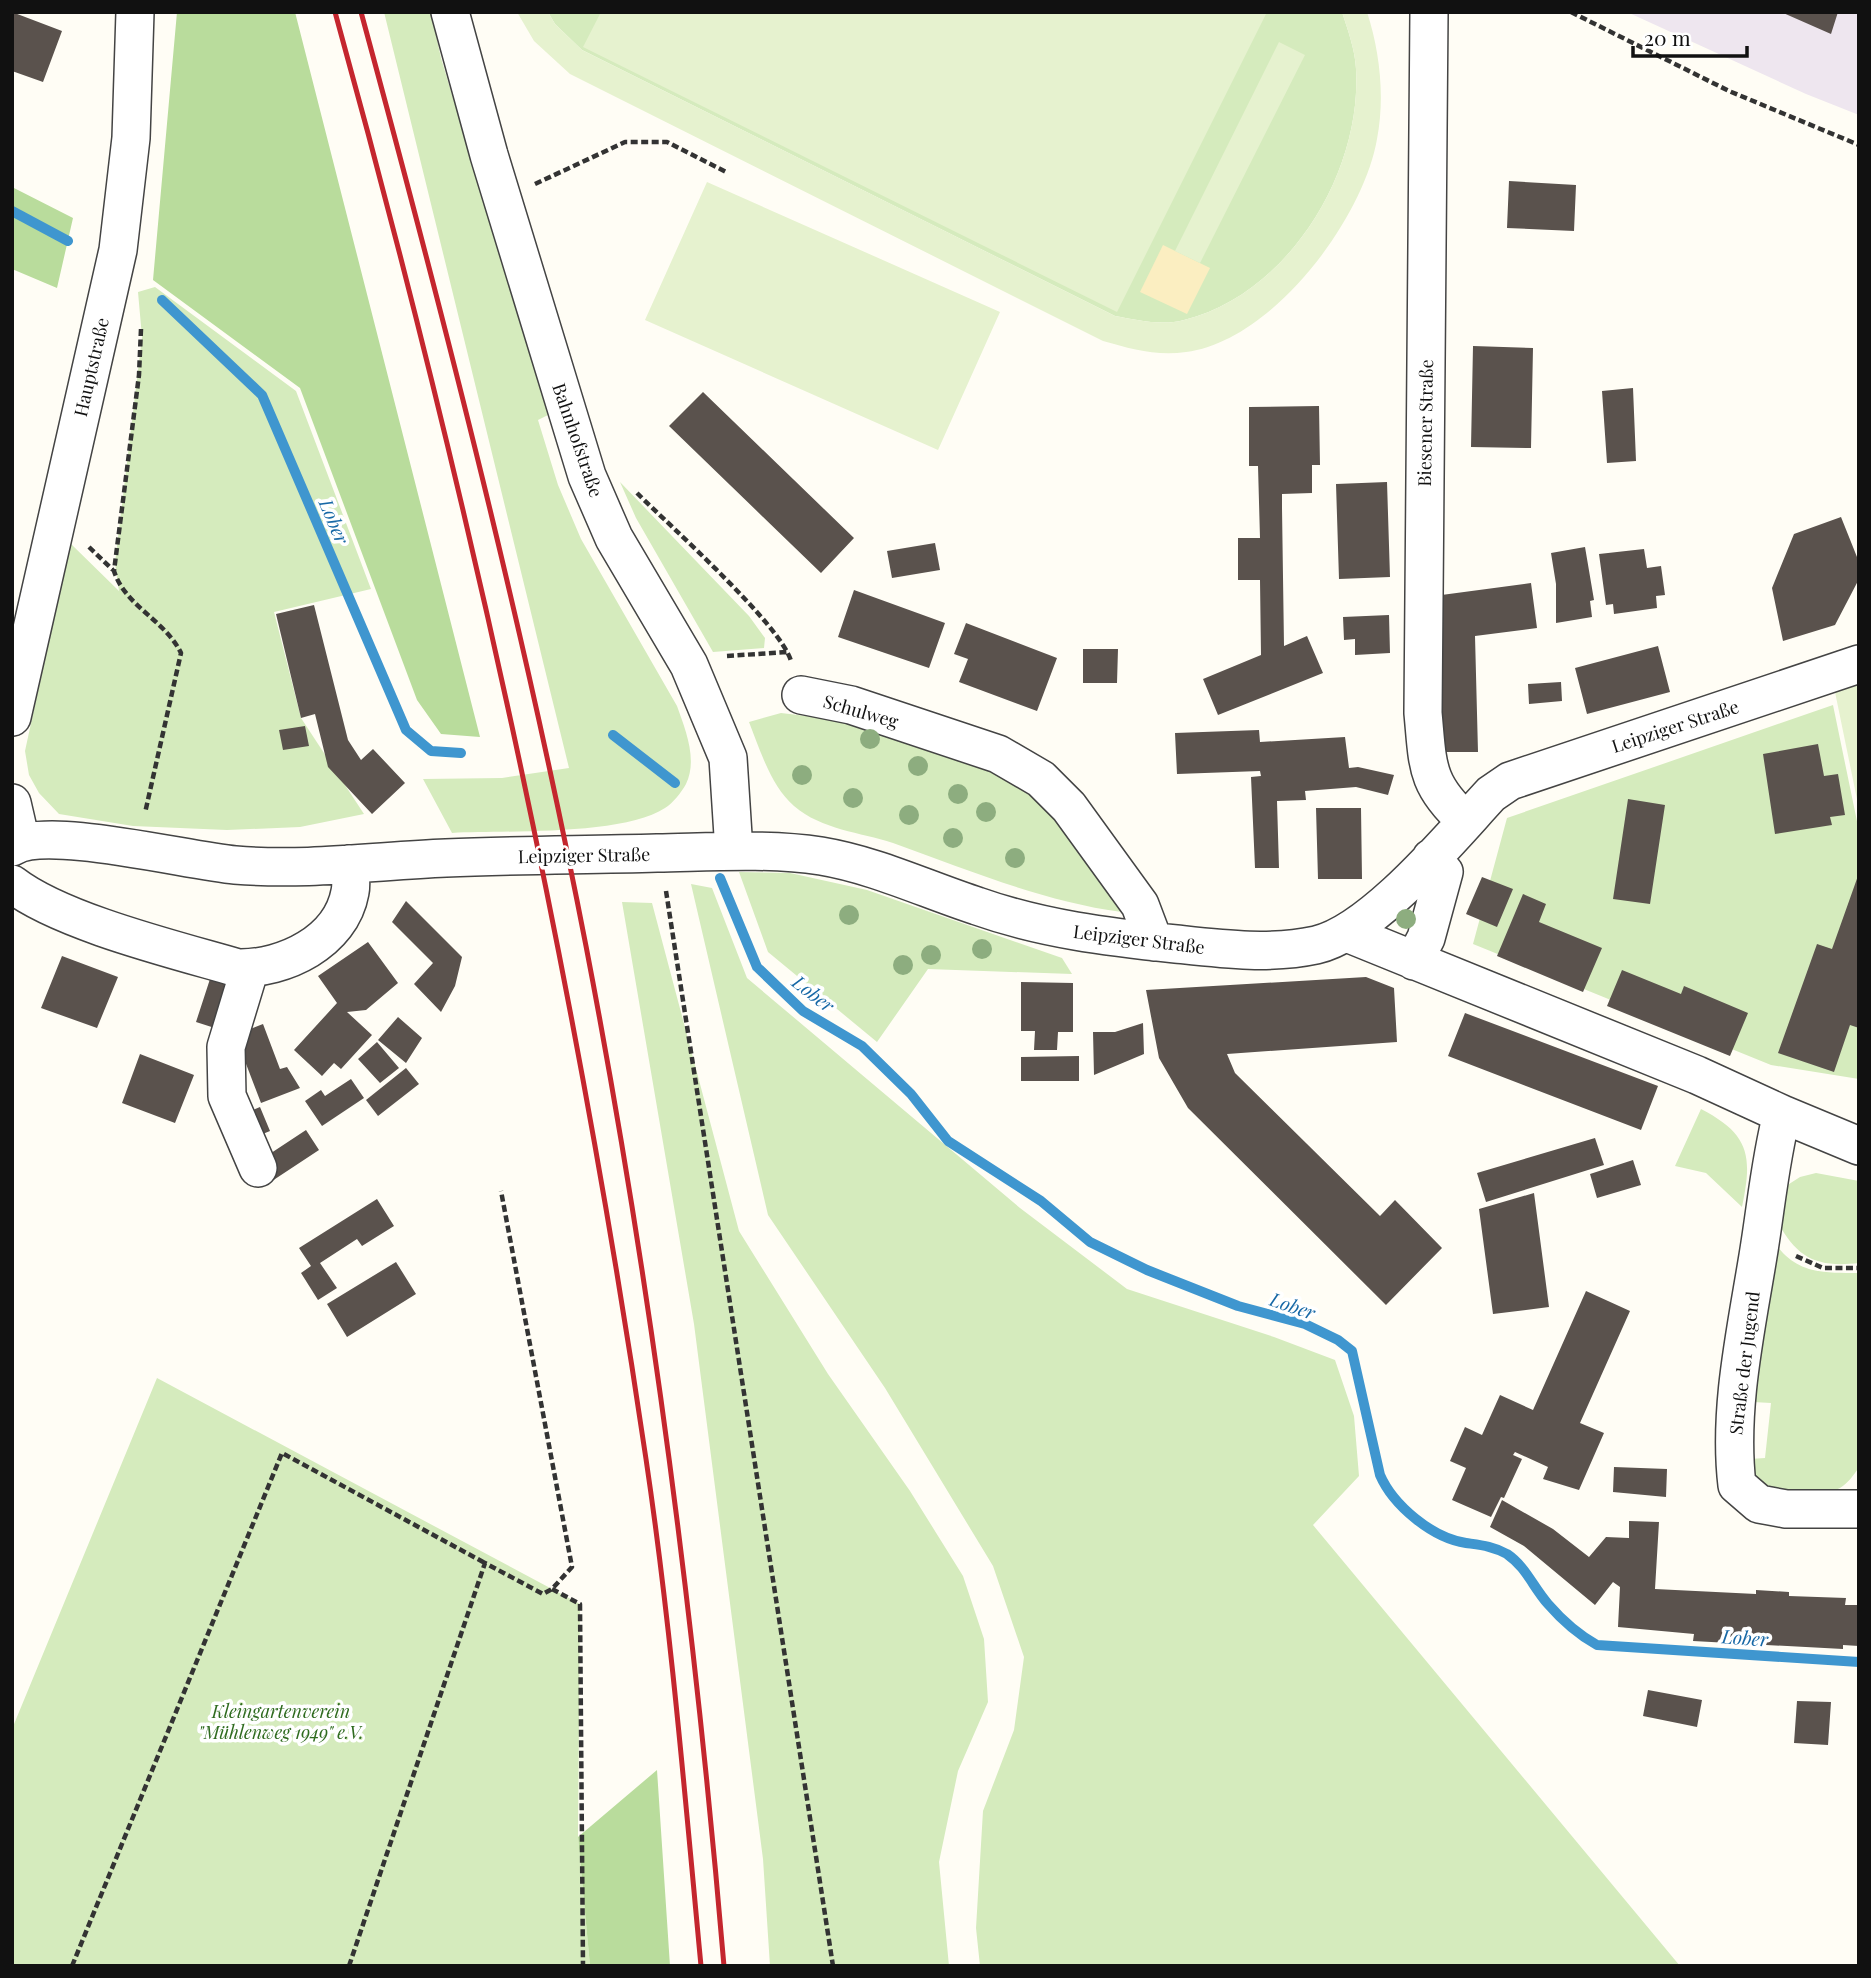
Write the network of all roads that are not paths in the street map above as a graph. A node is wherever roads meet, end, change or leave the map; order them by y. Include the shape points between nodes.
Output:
1 (135, 12) edge
2 (450, 12) edge
3 (1429, 12) edge
4 (1859, 664) edge
5 (801, 695) road end
6 (12, 717) edge
7 (12, 803) edge
8 (1466, 821) junction
9 (16, 844) edge
10 (734, 850) junction
11 (1431, 858) junction
12 (349, 864) junction
13 (12, 884) edge
14 (1347, 933) junction
15 (1154, 942) junction
16 (1414, 961) junction
17 (250, 968) junction
18 (1782, 1114) junction
19 (1859, 1146) edge
20 (258, 1168) dead end
21 (1859, 1509) edge

1 - 6 street, Hauptstraße via 131,138 118,250
2 - 10 street, Bahnhofstraße via 587,476 614,538 689,665 728,758
3 - 8 street, Biesener Straße via 1423,713 1437,792
4 - 8 street, Leipziger Straße via 1522,776 1492,794
5 - 15 street, Schulweg via 851,705 998,754 1041,779 1069,807 1140,905
7 - 9 street
8 - 11 street, Leipziger Straße
9 - 12 street, Leipziger Straße via 58,839 236,866
10 - 12 street, Leipziger Straße
10 - 15 street, Leipziger Straße via 820,856 872,868 980,908 1062,930
11 - 14 street, Leipziger Straße
11 - 16 street via 1444,872 1426,938
12 - 17 street via 351,890 343,913 318,944 279,963
13 - 17 street via 76,917
14 - 15 street, Leipziger Straße via 1318,945 1283,949 1235,950
14 - 16 street
16 - 18 street
17 - 20 street via 226,1047 227,1096
18 - 19 street
18 - 21 street, Straße der Jugend via 1746,1332 1733,1452 1737,1485 1759,1504 1786,1509

